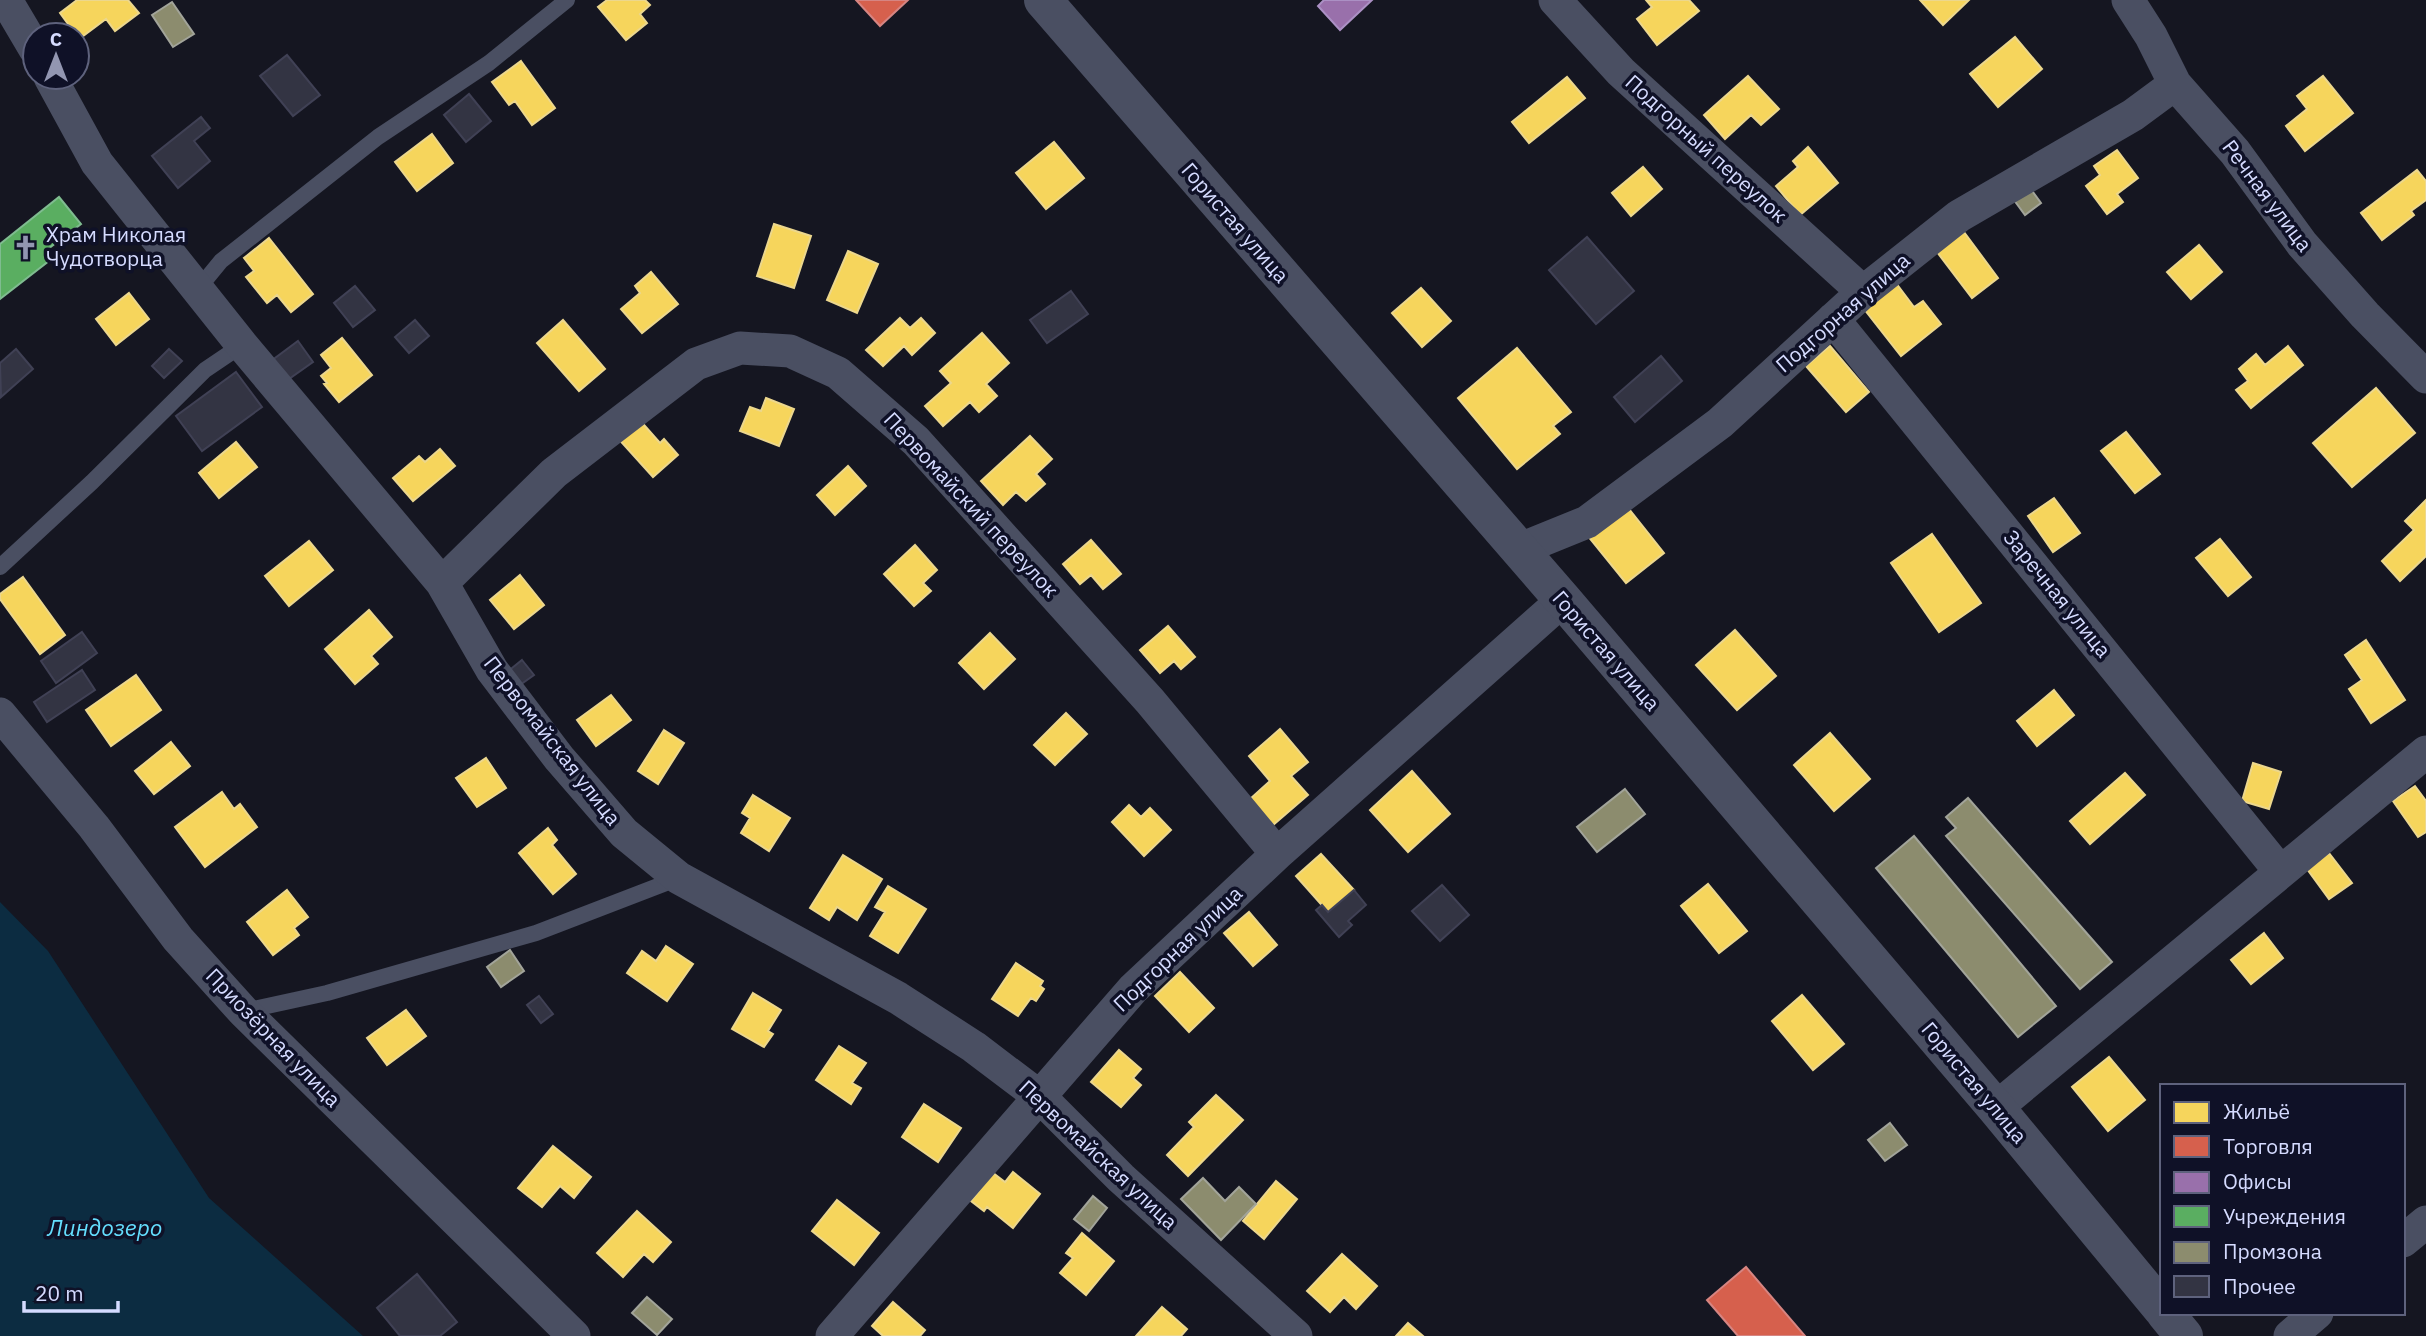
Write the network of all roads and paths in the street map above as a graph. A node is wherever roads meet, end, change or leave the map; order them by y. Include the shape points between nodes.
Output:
1 (567, 0) edge
2 (1555, 0) edge
3 (2128, 0) edge
4 (1055, 5) edge
5 (11, 8) edge
6 (21, 25) edge
7 (2175, 84) junction
8 (58, 91) edge
9 (198, 289) junction
10 (1863, 292) junction
11 (1833, 319) junction
12 (242, 345) junction
13 (2426, 377) edge
14 (1518, 550) junction
15 (0, 567) edge
16 (442, 583) junction
17 (1563, 600) junction
18 (0, 714) edge
19 (2426, 752) edge
20 (1277, 854) junction
21 (2279, 870) junction
22 (679, 878) junction
23 (243, 1011) junction
24 (1040, 1097) junction
25 (1996, 1108) junction
26 (2426, 1222) edge
27 (2405, 1239) edge
28 (2160, 1307) edge
29 (2166, 1315) edge
30 (2315, 1315) edge
31 (574, 1336) edge
32 (832, 1336) edge
33 (1296, 1336) edge
34 (2184, 1336) edge
35 (2290, 1336) edge

1 - 9 lane via 489,63 368,145 221,261
2 - 10 street, Подгорный переулок via 1621,72
3 - 7 street, Речная улица
4 - 14 street, Гористая улица
5 - 6 street
7 - 10 street, Подгорная улица via 2133,115 1959,216
7 - 13 street, Речная улица via 2235,152 2302,244
8 - 9 street, Первомайская улица via 97,163
9 - 12 street, Первомайская улица
10 - 11 street, Подгорная улица
11 - 14 street, Подгорная улица via 1720,423 1587,522
11 - 21 street, Заречная улица
12 - 15 lane via 205,370
12 - 16 street, Первомайская улица
14 - 17 street, Гористая улица
16 - 20 street, Первомайский переулок via 554,473 696,364 740,348 790,351 838,373 916,441 1150,701
16 - 22 street, Первомайская улица via 492,670 559,758 624,833
17 - 20 street, Подгорная улица
17 - 25 street, Гористая улица
18 - 23 street, Приозёрная улица via 94,827 178,939
19 - 21 street
20 - 24 street, Подгорная улица via 1133,989
21 - 25 street
22 - 23 lane via 536,933 327,993
22 - 24 street, Первомайская улица via 898,998
23 - 31 street, Приозёрная улица
24 - 32 street, Подгорная улица
24 - 33 street, Первомайская улица via 1121,1178
25 - 28 street, Гористая улица
26 - 27 street
29 - 34 street, Гористая улица
30 - 35 street

